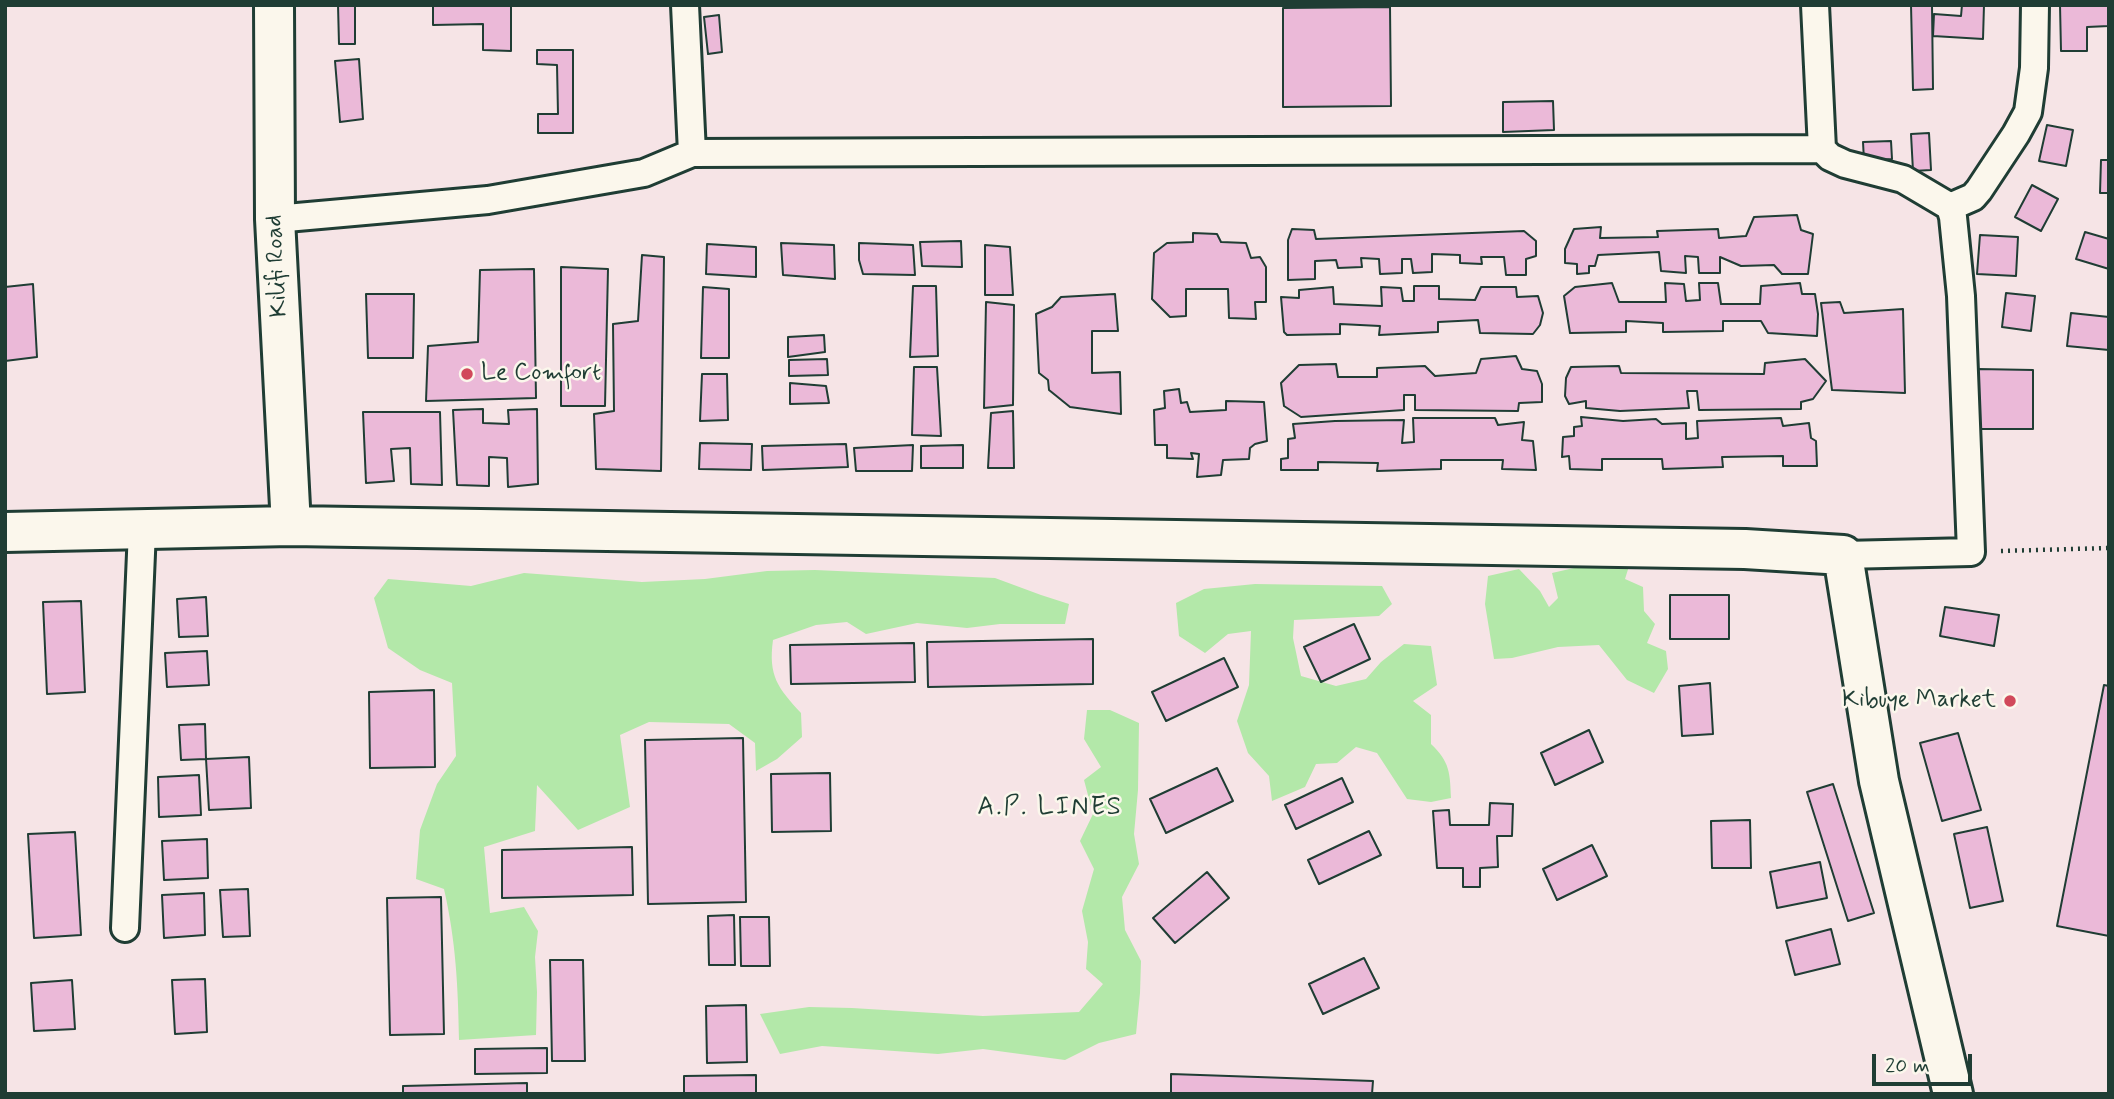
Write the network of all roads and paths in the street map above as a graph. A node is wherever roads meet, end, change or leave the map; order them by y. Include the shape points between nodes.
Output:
1 (274, 5) edge
2 (685, 5) edge
3 (1815, 5) edge
4 (2035, 5) edge
5 (1822, 149) junction
6 (692, 153) junction
7 (1950, 207) junction
8 (275, 219) junction
9 (292, 526) junction
10 (142, 530) junction
11 (5, 531) edge
12 (2109, 548) edge
13 (1971, 552) junction
14 (1843, 555) junction
15 (125, 928) dead end
16 (1952, 1094) edge

1 - 8 main road, Kilifi Road
2 - 6 street
3 - 5 street
4 - 7 street via 2028,112 1979,190
5 - 6 street
5 - 7 street via 1845,164 1903,179
6 - 8 street via 644,173 488,200
7 - 13 street via 1961,296
8 - 9 main road, Kilifi Road
9 - 10 main road
9 - 14 main road via 1745,549
10 - 11 main road
10 - 15 street
12 - 13 path
13 - 14 street
14 - 16 main road via 1879,781

